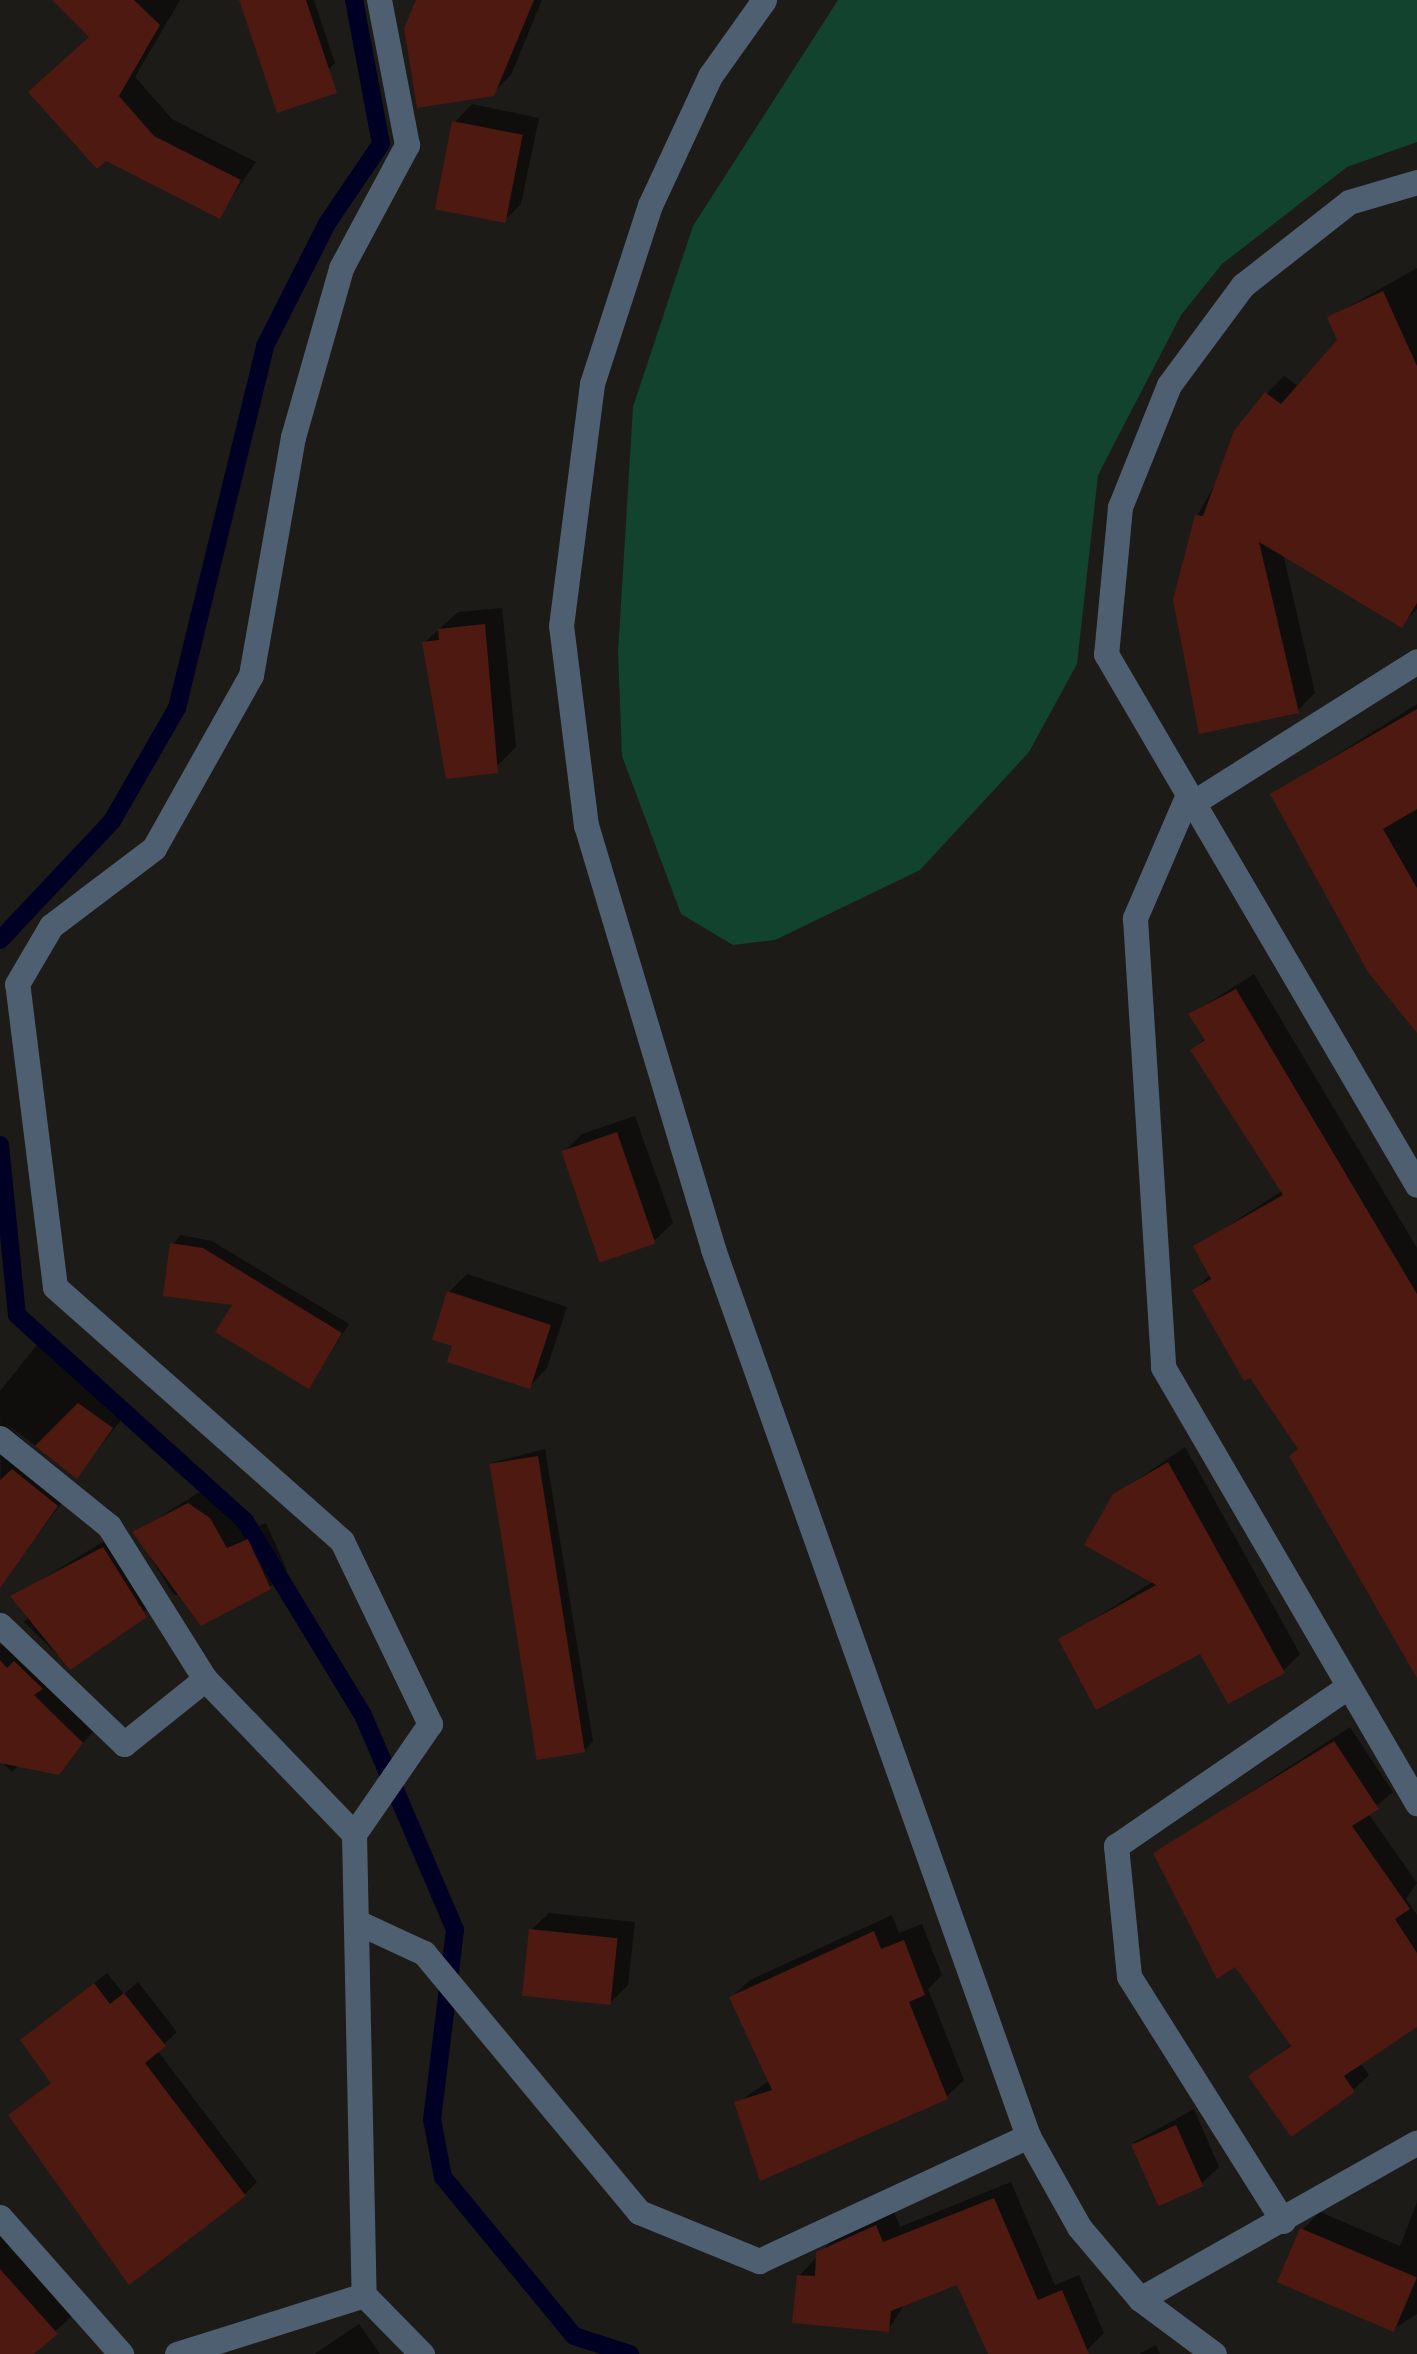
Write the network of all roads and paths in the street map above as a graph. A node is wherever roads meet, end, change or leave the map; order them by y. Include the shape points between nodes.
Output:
1 (379, 0) edge
2 (764, 0) edge
3 (1417, 182) edge
4 (1417, 661) edge
5 (1189, 800) junction
6 (1417, 1185) edge
7 (0, 1438) edge
8 (0, 1625) edge
9 (205, 1679) junction
10 (1346, 1688) junction
11 (1417, 1803) edge
12 (354, 1834) junction
13 (357, 1922) junction
14 (1028, 2136) junction
15 (1417, 2142) edge
16 (0, 2217) edge
17 (1283, 2220) junction
18 (364, 2294) junction
19 (1140, 2300) junction
20 (121, 2354) edge
21 (177, 2354) edge
22 (422, 2354) edge
23 (1214, 2354) edge

1 - 12 street via 407,146 341,268 294,436 250,675 154,848 51,926 18,984 55,1287 342,1541 430,1724
2 - 14 street via 710,76 650,205 592,384 562,626 586,825 713,1249
3 - 5 street via 1349,202 1242,284 1169,386 1120,507 1106,654
4 - 5 street
5 - 6 street
5 - 10 street via 1135,918 1162,1367
7 - 9 street via 109,1526
8 - 9 street via 124,1744
9 - 12 street
10 - 11 street
10 - 17 street via 1116,1846 1129,1976
12 - 13 street
13 - 14 street via 424,1954 639,2212 760,2261
13 - 18 street
14 - 19 street via 1079,2227
15 - 17 street
16 - 20 street
17 - 19 street
18 - 21 street
18 - 22 street
19 - 23 street

